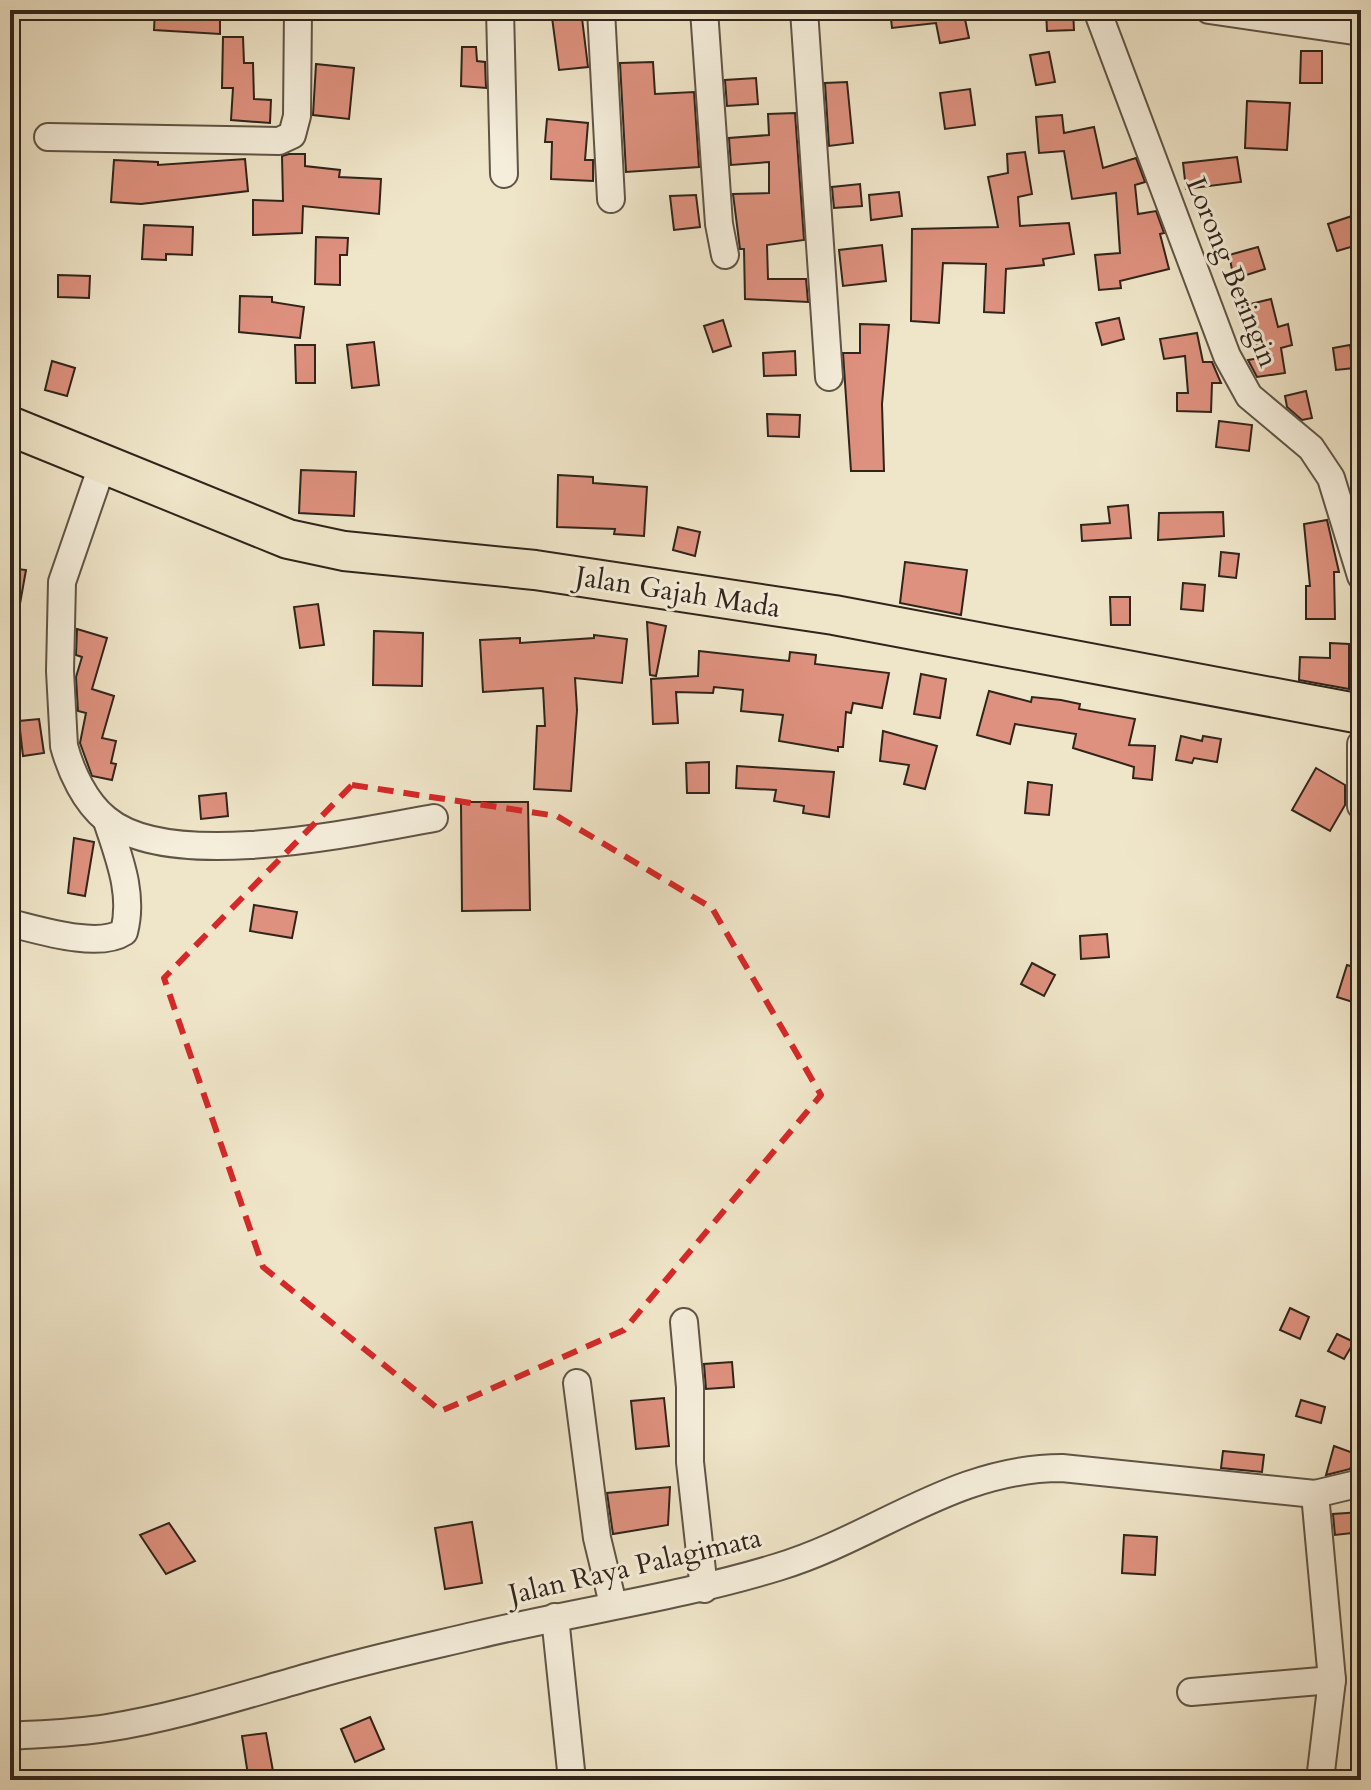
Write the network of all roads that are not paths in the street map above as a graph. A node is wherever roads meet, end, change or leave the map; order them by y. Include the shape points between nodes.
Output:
1 (298, 10) edge
2 (500, 10) edge
3 (601, 10) edge
4 (704, 10) edge
5 (804, 10) edge
6 (1097, 10) edge
7 (1209, 10) edge
8 (1361, 32) edge
9 (48, 137) dead end
10 (504, 174) dead end
11 (611, 199) dead end
12 (725, 255) dead end
13 (829, 377) dead end
14 (10, 426) edge
15 (103, 463) junction
16 (1361, 576) edge
17 (1361, 714) edge
18 (1361, 744) edge
19 (1361, 806) edge
20 (434, 818) dead end
21 (107, 821) junction
22 (10, 923) edge
23 (684, 1322) dead end
24 (577, 1383) dead end
25 (1361, 1483) edge
26 (1315, 1494) junction
27 (704, 1589) junction
28 (613, 1604) junction
29 (555, 1617) junction
30 (1332, 1680) junction
31 (1191, 1692) dead end
32 (10, 1736) edge
33 (572, 1780) edge
34 (1320, 1780) edge

1 - 9 street via 297,116 292,135 279,141
2 - 10 street
3 - 11 street
4 - 12 street
5 - 13 street
6 - 16 street, Lorong Beringin via 1227,356 1249,396 1311,448 1331,478
7 - 8 street
14 - 15 highway, Jalan Gajah Mada
15 - 17 highway, Jalan Gajah Mada via 288,539 344,551 535,570 818,613
15 - 21 street via 62,582 60,671 70,769
18 - 19 street
20 - 21 street via 230,847 144,838
21 - 22 street via 126,882 124,932 114,939 66,936
23 - 27 street via 690,1462
24 - 28 street via 597,1538
25 - 26 street, Jalan Raya Palagimata
26 - 27 street, Jalan Raya Palagimata via 1026,1468 981,1479 902,1510 800,1560
26 - 30 street
27 - 28 street, Jalan Raya Palagimata
28 - 29 street, Jalan Raya Palagimata
29 - 32 street, Jalan Raya Palagimata via 199,1709 106,1728
29 - 33 street
30 - 31 street
30 - 34 street

